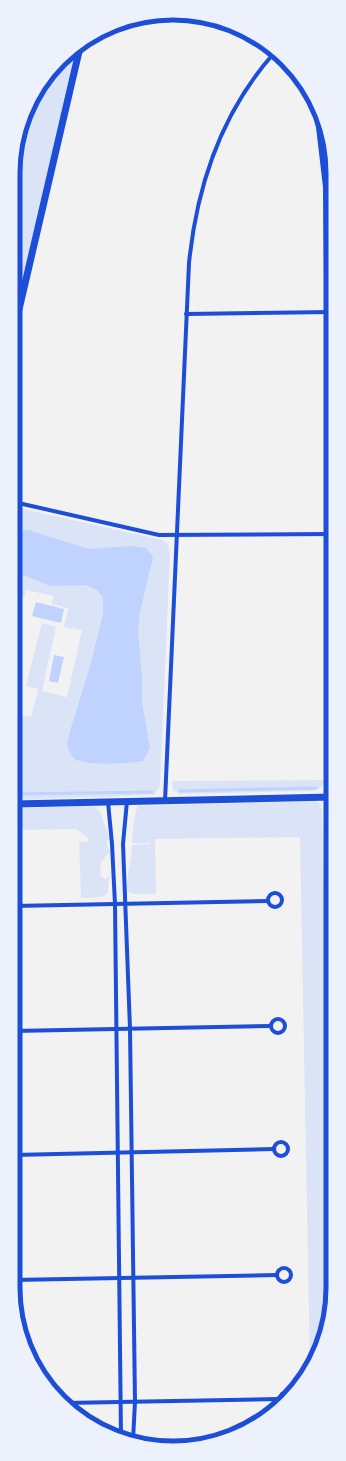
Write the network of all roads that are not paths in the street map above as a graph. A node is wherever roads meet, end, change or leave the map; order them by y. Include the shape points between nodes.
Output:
1 (79, 53) edge
2 (272, 56) edge
3 (316, 118) edge
4 (20, 305) edge
5 (326, 312) joint
6 (186, 314) junction
7 (20, 503) edge
8 (326, 534) edge
9 (177, 535) junction
10 (326, 798) edge
11 (165, 800) junction
12 (127, 801) junction
13 (108, 802) junction
14 (20, 804) edge
15 (267, 901) dead end
16 (115, 904) junction
17 (125, 904) junction
18 (20, 906) edge
19 (271, 1026) dead end
20 (117, 1029) junction
21 (130, 1029) junction
22 (20, 1031) edge
23 (273, 1149) dead end
24 (132, 1152) junction
25 (119, 1153) junction
26 (20, 1155) edge
27 (276, 1275) dead end
28 (120, 1278) junction
29 (133, 1278) junction
30 (20, 1280) edge
31 (276, 1401) edge
32 (122, 1402) junction
33 (135, 1402) junction
34 (72, 1403) edge
35 (121, 1432) edge
36 (133, 1436) edge

1 - 4 main road
2 - 6 street via 235,107 210,161 199,196 192,233
3 - 5 street via 325,187
5 - 6 street
6 - 9 street
7 - 9 street via 159,535
8 - 9 street
9 - 11 street
10 - 11 main road
11 - 12 main road
12 - 13 main road
12 - 17 street via 123,844
13 - 14 main road
13 - 16 street
15 - 17 street
16 - 17 street
16 - 18 street
16 - 20 street
17 - 21 street
19 - 21 street
20 - 21 street
20 - 22 street
20 - 25 street
21 - 24 street
23 - 24 street
24 - 25 street
24 - 29 street
25 - 26 street
25 - 28 street
27 - 29 street
28 - 29 street
28 - 30 street
28 - 32 street
29 - 33 street
31 - 33 street
32 - 33 street
32 - 34 street
32 - 35 street
33 - 36 street

